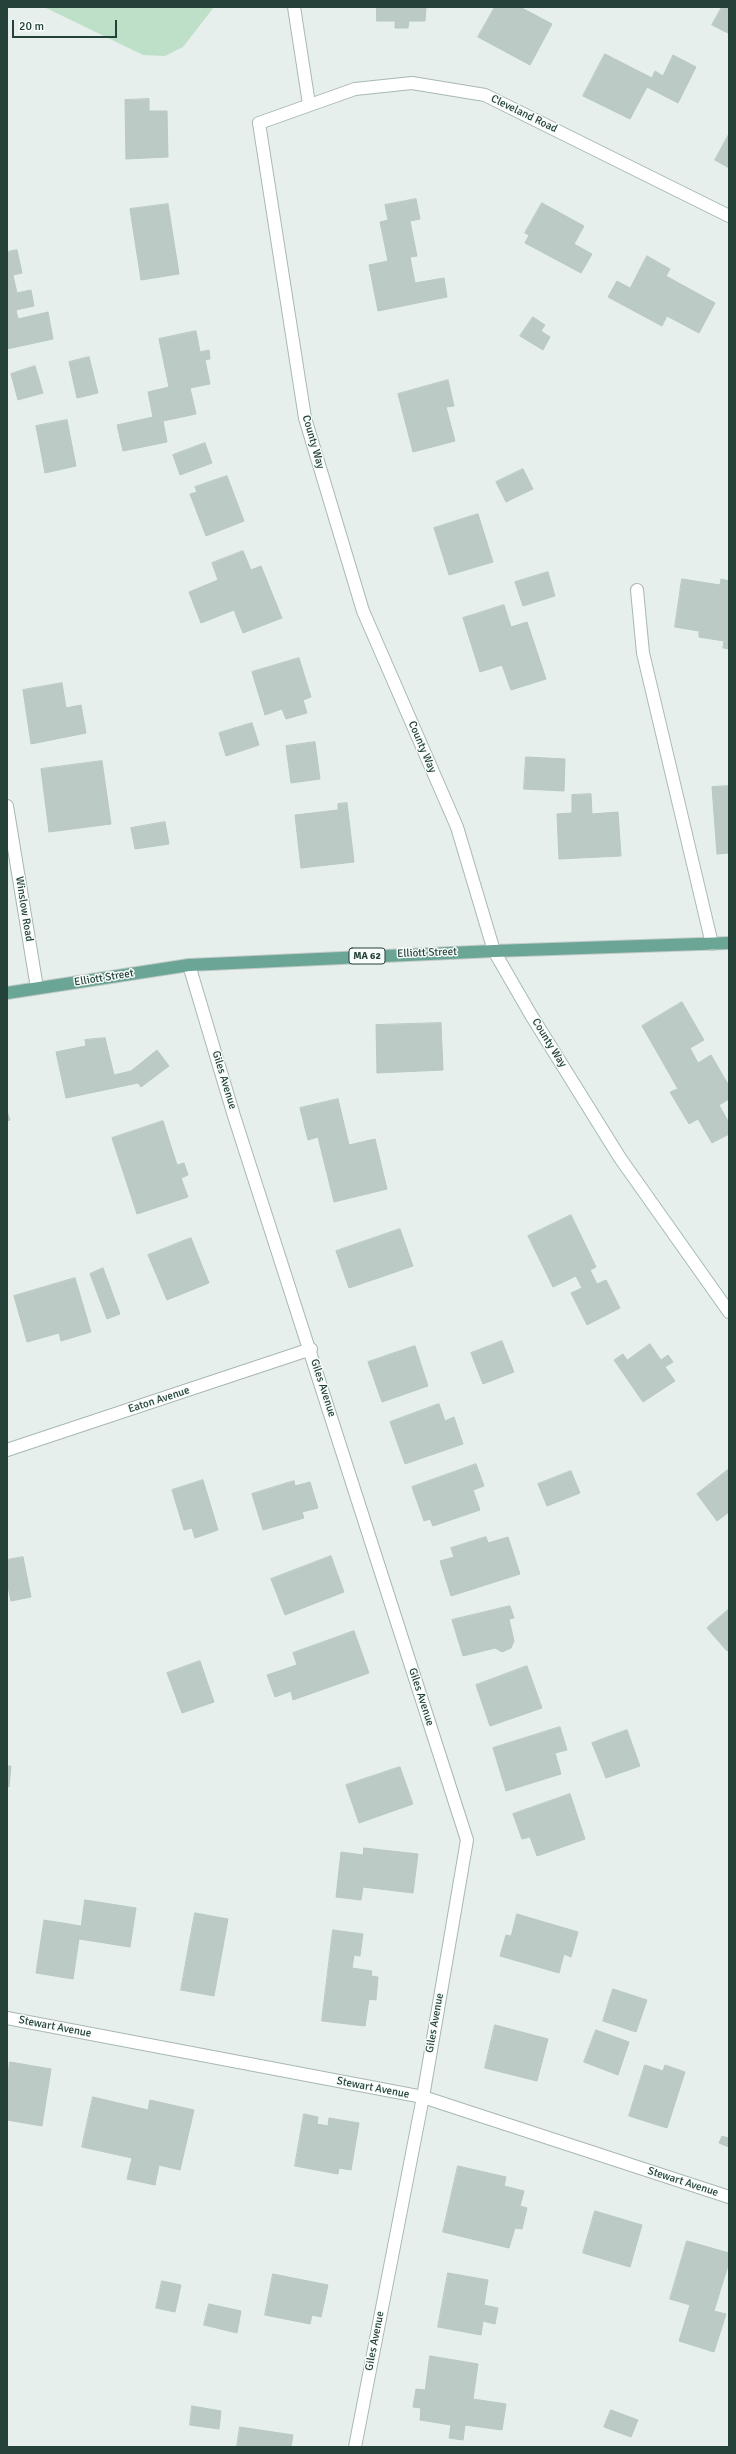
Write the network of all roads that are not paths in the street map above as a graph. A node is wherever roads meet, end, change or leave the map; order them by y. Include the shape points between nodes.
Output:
1 (294, 7) edge
2 (309, 104) junction
3 (259, 123) joint
4 (729, 216) edge
5 (638, 590) dead end
6 (7, 806) edge
7 (729, 943) edge
8 (712, 944) junction
9 (494, 950) junction
10 (189, 965) junction
11 (37, 988) junction
12 (7, 993) edge
13 (729, 1312) edge
14 (311, 1349) junction
15 (7, 1450) edge
16 (7, 2018) edge
17 (423, 2098) junction
18 (729, 2197) edge
19 (355, 2447) edge

1 - 2 street
2 - 3 street, Cleveland Road
2 - 4 street, Cleveland Road via 355,89 412,83 485,95
3 - 9 street, County Way via 305,418 363,611 457,827
5 - 8 street via 643,654
6 - 11 street, Winslow Road
7 - 8 main road, Elliott Street / MA 62
8 - 9 main road, Elliott Street / MA 62
9 - 10 main road, Elliott Street / MA 62
9 - 13 street, County Way via 531,1015 620,1158
10 - 11 main road, Elliott Street / MA 62
10 - 14 street, Giles Avenue via 234,1116
11 - 12 main road, Elliott Street / MA 62
14 - 15 street, Eaton Avenue
14 - 17 street, Giles Avenue via 467,1840
16 - 17 street, Stewart Avenue
17 - 18 street, Stewart Avenue
17 - 19 street, Giles Avenue

